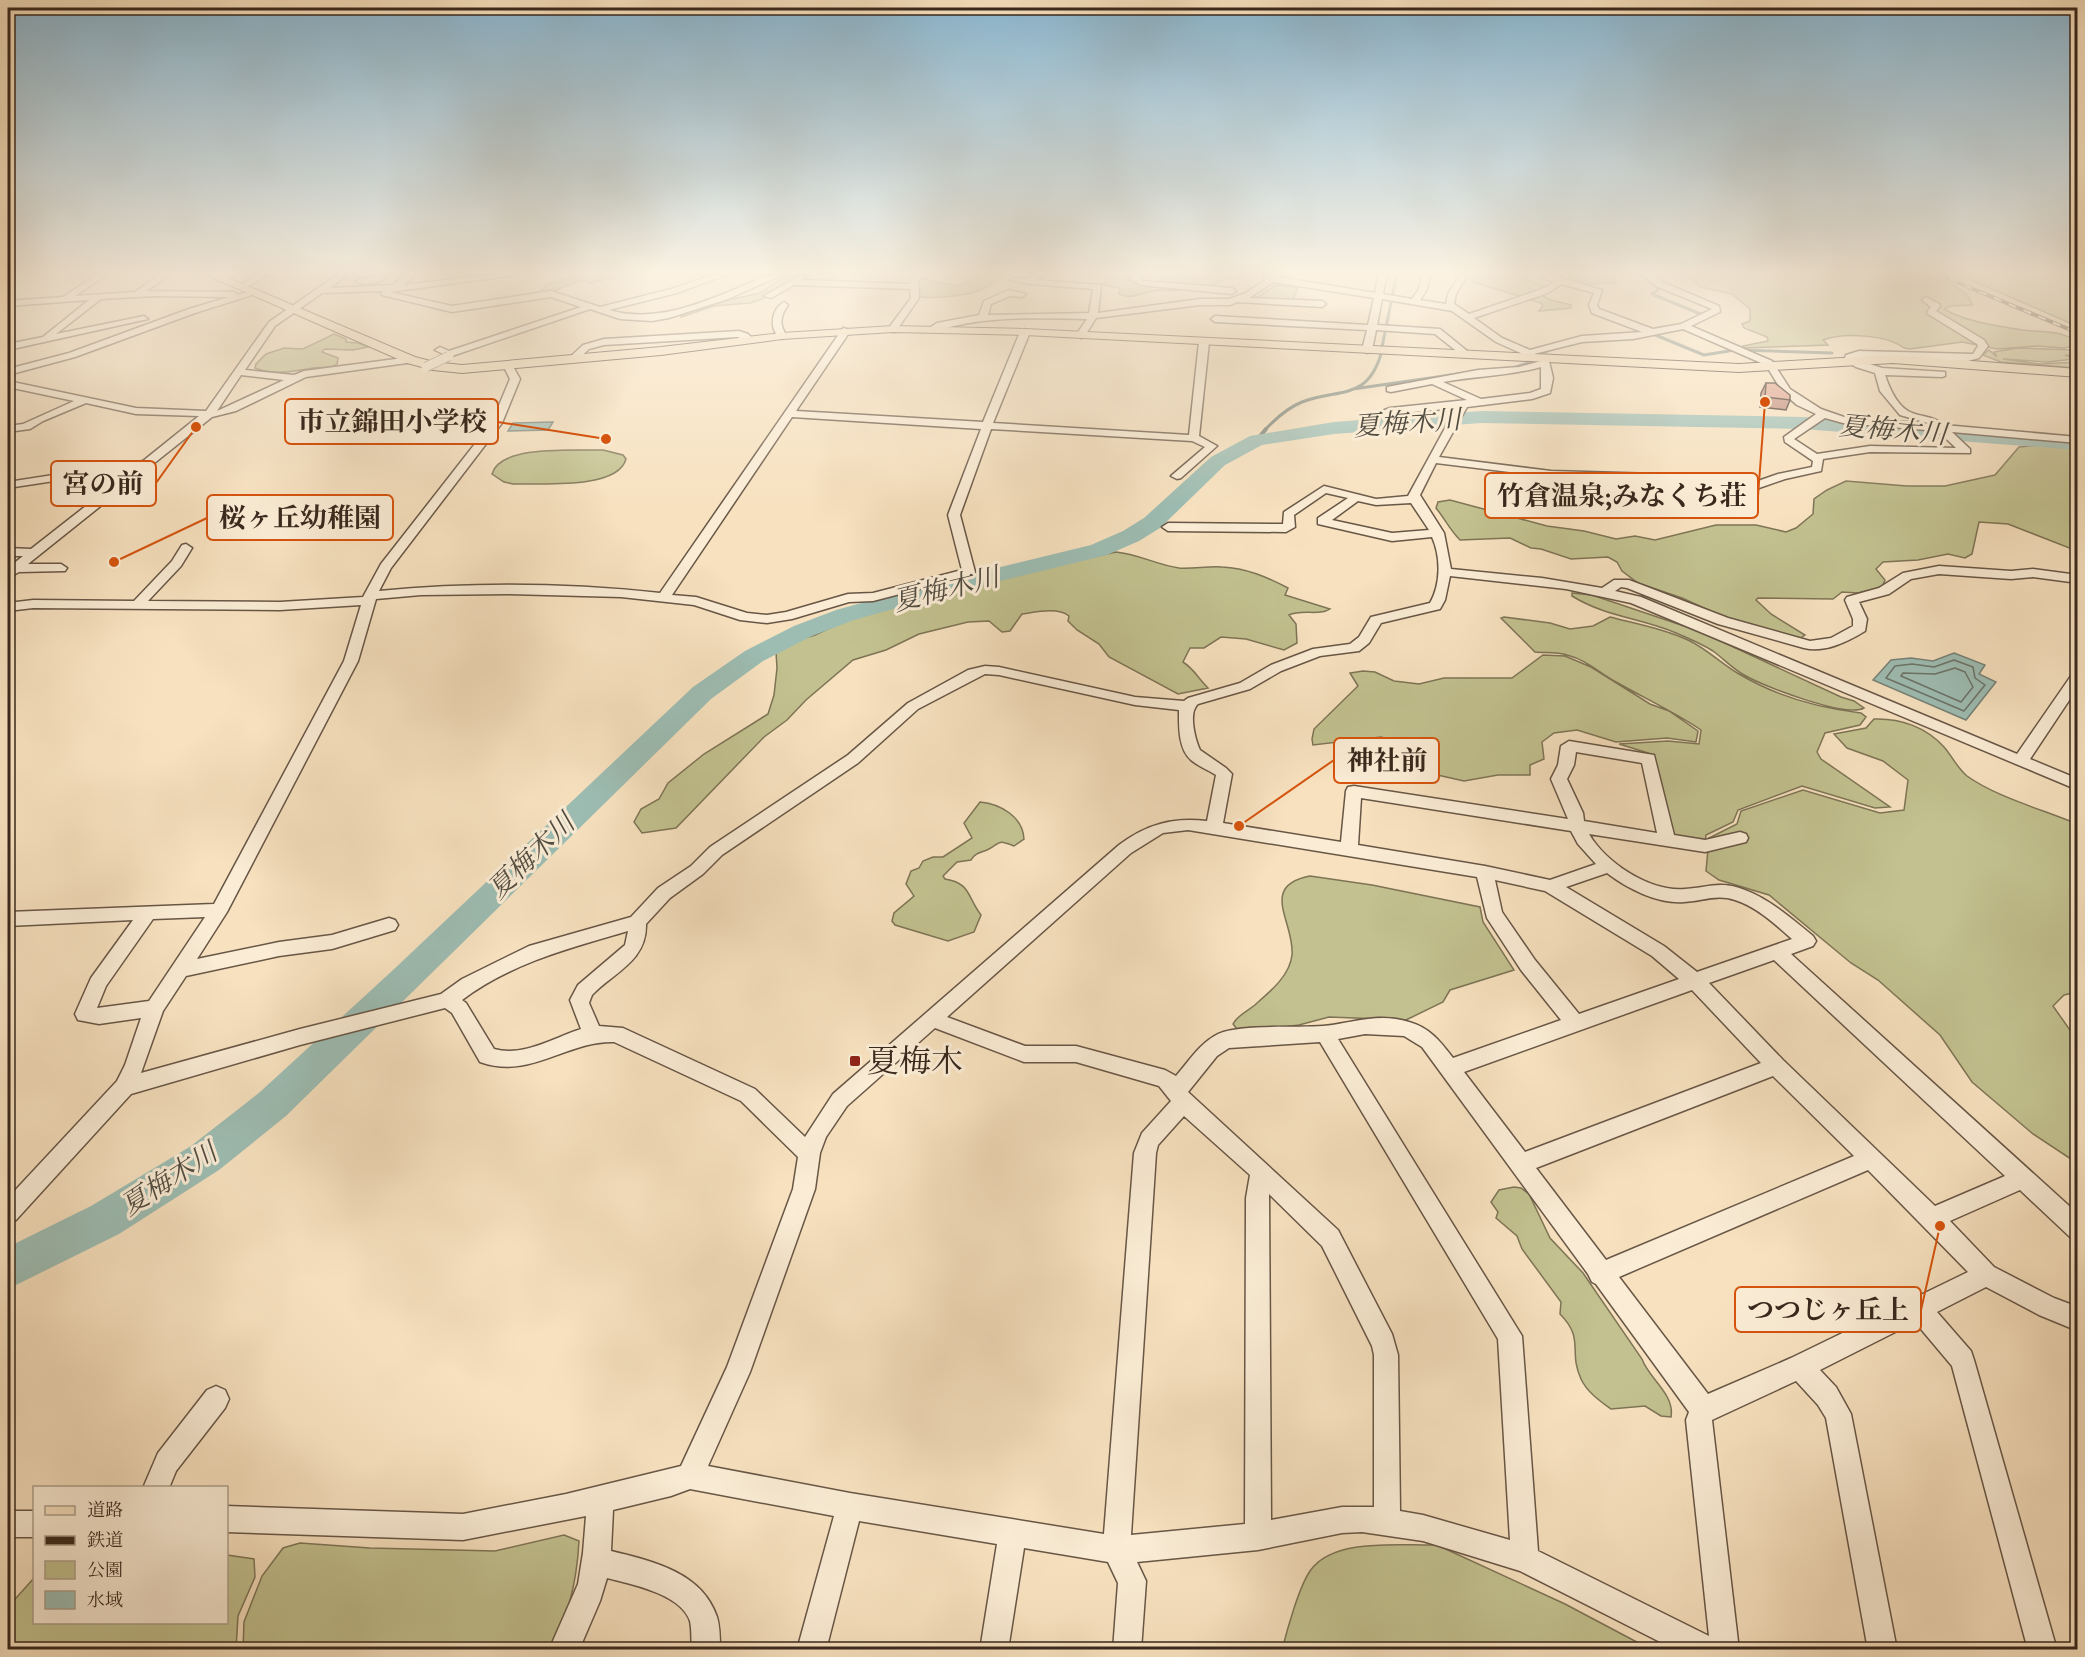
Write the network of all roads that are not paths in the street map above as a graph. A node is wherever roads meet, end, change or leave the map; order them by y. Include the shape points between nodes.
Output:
1 (85, 350) edge
2 (255, 350) edge
3 (389, 350) edge
4 (440, 350) dead end
5 (458, 350) edge
6 (653, 350) edge
7 (832, 350) edge
8 (1018, 350) edge
9 (1207, 350) edge
10 (1374, 350) edge
11 (1461, 350) edge
12 (1520, 350) edge
13 (1545, 350) edge
14 (1738, 350) edge
15 (1980, 350) edge
16 (1467, 355) junction
17 (1530, 355) junction
18 (449, 356) dead end
19 (411, 360) junction
20 (1849, 360) junction
21 (1545, 361) junction
22 (508, 365) junction
23 (1773, 366) junction
24 (426, 368) dead end
25 (1879, 371) junction
26 (8, 372) edge
27 (239, 372) junction
28 (2078, 373) edge
29 (1942, 374) dead end
30 (293, 378) junction
31 (1432, 381) junction
32 (8, 384) edge
33 (1391, 389) dead end
34 (1427, 395) junction
35 (83, 401) junction
36 (1479, 402) junction
37 (1463, 404) junction
38 (209, 414) junction
39 (788, 414) junction
40 (1818, 417) junction
41 (1366, 418) dead end
42 (987, 426) junction
43 (8, 429) edge
44 (1943, 431) junction
45 (1194, 438) junction
46 (2078, 440) edge
47 (1816, 457) junction
48 (1433, 459) junction
49 (145, 464) junction
50 (1177, 476) dead end
51 (8, 485) edge
52 (1326, 494) dead end
53 (1352, 501) junction
54 (1416, 501) junction
55 (1168, 527) dead end
56 (1438, 533) junction
57 (186, 548) dead end
58 (8, 552) edge
59 (33, 553) junction
60 (61, 568) dead end
61 (11, 570) edge
62 (1446, 572) junction
63 (2078, 579) edge
64 (1605, 591) junction
65 (369, 598) junction
66 (663, 598) junction
67 (138, 604) junction
68 (8, 607) edge
69 (2078, 676) edge
70 (1187, 706) junction
71 (2021, 760) junction
72 (2078, 784) edge
73 (1577, 826) junction
74 (1214, 827) junction
75 (1740, 838) dead end
76 (1667, 840) junction
77 (1349, 850) junction
78 (1610, 866) junction
79 (1485, 872) junction
80 (1551, 886) junction
81 (219, 910) junction
82 (148, 913) junction
83 (8, 919) edge
84 (638, 921) junction
85 (389, 925) dead end
86 (1777, 952) junction
87 (180, 970) junction
88 (1695, 981) junction
89 (447, 999) junction
90 (155, 1008) junction
91 (934, 1020) junction
92 (1574, 1022) junction
93 (592, 1034) junction
94 (1325, 1034) junction
95 (1776, 1066) junction
96 (1450, 1068) junction
97 (124, 1087) junction
98 (1180, 1096) junction
99 (809, 1153) junction
100 (1870, 1159) junction
101 (1520, 1164) junction
102 (1260, 1172) junction
103 (2022, 1179) junction
104 (8, 1214) edge
105 (1932, 1218) junction
106 (2078, 1229) edge
107 (1600, 1274) junction
108 (1986, 1275) junction
109 (1918, 1307) junction
110 (2078, 1319) edge
111 (1800, 1367) junction
112 (216, 1399) dead end
113 (1702, 1408) junction
114 (690, 1476) junction
115 (157, 1486) edge
116 (600, 1499) junction
117 (850, 1506) junction
118 (228, 1519) edge
119 (1387, 1522) junction
120 (8, 1524) edge
121 (33, 1524) edge
122 (1014, 1532) junction
123 (1258, 1536) junction
124 (1116, 1550) junction
125 (1525, 1559) junction
126 (596, 1562) junction
127 (563, 1650) edge
128 (706, 1650) edge
129 (811, 1650) edge
130 (994, 1650) edge
131 (1127, 1650) edge
132 (1707, 1650) edge
133 (1725, 1650) edge
134 (1883, 1650) edge
135 (2043, 1650) edge

1 - 26 street
2 - 27 street
3 - 19 main road
4 - 5 street via 449,354
6 - 22 main road
7 - 39 street
8 - 42 street
9 - 45 street
10 - 16 main road
11 - 16 street
12 - 17 street
13 - 17 street
14 - 23 street
15 - 20 street via 1968,358 1859,354
16 - 17 main road
17 - 21 main road
18 - 24 street, bridge
19 - 22 main road via 462,369
19 - 30 street
20 - 23 main road
20 - 25 street
20 - 28 main road via 1893,358
21 - 23 main road
21 - 31 street via 1519,370
21 - 36 street via 1546,391
22 - 65 street via 514,385 497,423 385,567
23 - 40 street via 1781,385
25 - 29 street
25 - 44 street via 1885,391 1904,413 1932,420
27 - 30 street
27 - 38 street
30 - 38 street via 232,410
31 - 34 street
31 - 36 street
32 - 35 street
33 - 34 street
34 - 37 street
34 - 41 street
35 - 38 street via 136,411
35 - 43 street via 26,427
36 - 37 street
37 - 48 street
38 - 49 street
39 - 42 street
39 - 66 street
40 - 44 street
40 - 47 street via 1789,437
42 - 45 street
42 - 66 street via 954,515 969,572 773,618 745,617 705,603
44 - 46 street
44 - 47 street via 1966,451 1870,450
45 - 50 street via 1212,446
47 - 48 street via 1817,469 1759,485 1726,479 1551,474
48 - 54 street via 1417,487
49 - 51 street
49 - 59 street
52 - 53 street
53 - 54 street via 1381,507
53 - 56 street via 1322,521 1392,537
54 - 55 street via 1376,502 1324,489 1288,514 1286,528
54 - 56 street
56 - 62 street
57 - 67 street
58 - 59 street
59 - 61 street
60 - 61 street
62 - 64 street via 1559,582
62 - 70 street via 1435,606 1376,620 1358,646 1299,658 1245,686
63 - 64 street via 2033,573 1919,572 1884,591 1852,600 1860,628 1822,645 1809,645 1723,621 1629,584 1619,583
64 - 71 street via 1671,613
65 - 66 street via 421,591 532,590
65 - 67 street via 280,606
65 - 81 street via 351,661
67 - 68 street
69 - 71 street
70 - 74 street via 1191,748 1224,774
70 - 84 street via 1135,701 999,671 973,674 913,706 853,759 722,846 664,893
71 - 72 street
73 - 76 street
73 - 76 street via 1559,779 1569,746 1649,759
73 - 77 street via 1354,791
73 - 78 street via 1583,840
74 - 77 street
74 - 91 street via 1169,825 1143,834
75 - 76 street via 1705,846
77 - 79 street
78 - 80 street
78 - 86 street via 1650,891 1683,896 1712,890 1749,898 1807,941
79 - 80 street
79 - 92 street via 1493,913
80 - 88 street via 1658,951
81 - 82 street
81 - 87 street
82 - 83 street
82 - 90 street via 98,983 85,1014 99,1016
84 - 89 street via 535,951
84 - 93 street via 638,934 627,956 580,998 580,1008 591,1024
85 - 87 street via 338,941
86 - 88 street
86 - 103 street
87 - 90 street
88 - 92 street
88 - 95 street
89 - 93 street via 459,1008 484,1053 500,1060 524,1057
89 - 97 street
90 - 97 street
91 - 98 street via 1024,1054 1076,1054 1152,1074 1171,1083
91 - 99 street via 840,1100 818,1131
92 - 96 street
93 - 99 street via 616,1034 748,1095
94 - 96 street via 1351,1027 1404,1028 1423,1036
94 - 98 street via 1226,1040 1210,1050
94 - 125 street via 1510,1336
95 - 100 street
95 - 101 street
96 - 101 street
97 - 104 street
98 - 102 street
98 - 124 street via 1153,1134 1145,1153
99 - 114 street via 804,1189 743,1361
100 - 105 street
100 - 107 street
101 - 107 street
102 - 119 street via 1330,1238 1383,1343
102 - 123 street
103 - 105 street
103 - 106 street
105 - 108 street
107 - 113 street
108 - 109 street
108 - 110 street
109 - 111 street
109 - 135 street via 1962,1360
111 - 113 street
111 - 134 street via 1838,1414
112 - 115 street via 167,1462
113 - 133 street via 1699,1420
114 - 116 street
114 - 117 street
116 - 118 street via 463,1527
116 - 126 street
117 - 122 street
117 - 129 street
119 - 123 street via 1342,1520
119 - 125 street via 1461,1538
120 - 121 street
122 - 124 street
122 - 130 street
123 - 124 street
124 - 131 street via 1132,1581
125 - 132 street
126 - 127 street via 588,1594
126 - 128 street via 660,1578 689,1596 703,1616

